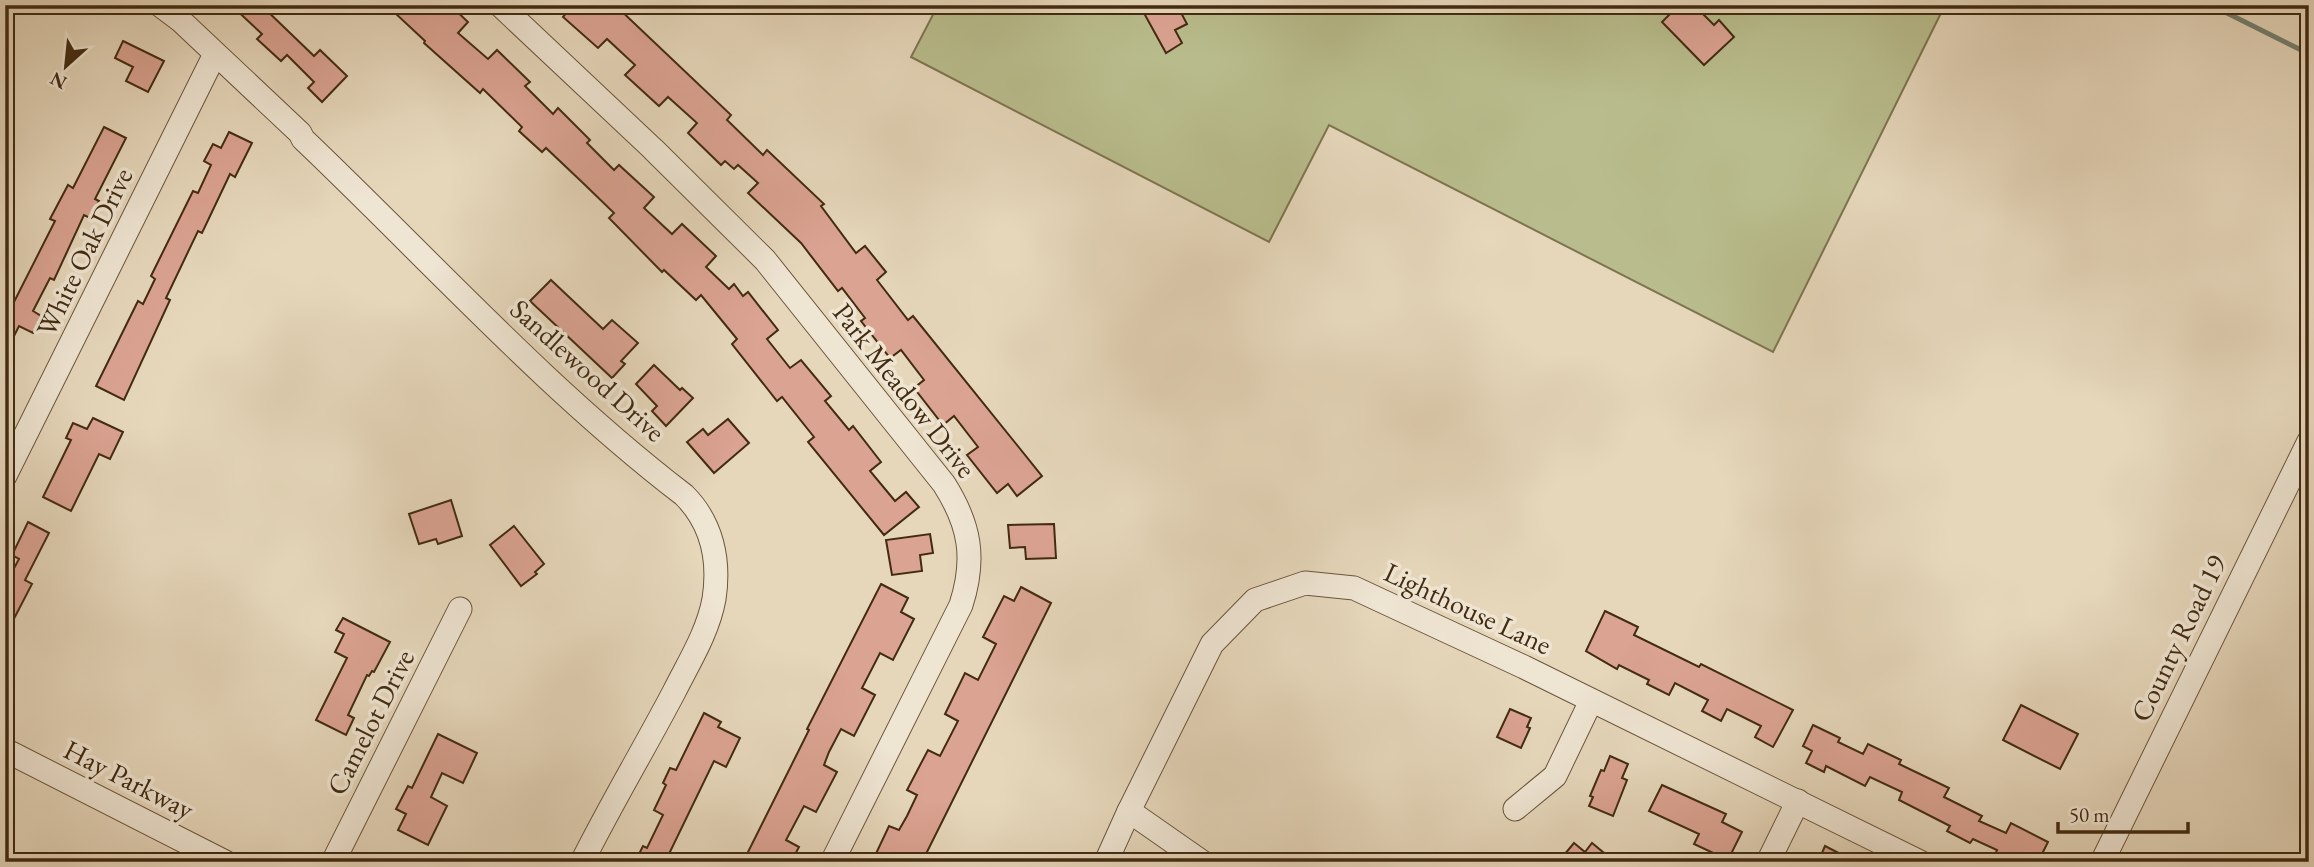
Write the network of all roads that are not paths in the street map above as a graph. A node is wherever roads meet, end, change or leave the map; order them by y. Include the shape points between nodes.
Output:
1 (160, 5) edge
2 (500, 5) edge
3 (215, 54) junction
4 (2309, 441) edge
5 (5, 477) edge
6 (460, 609) dead end
7 (1591, 701) junction
8 (5, 750) edge
9 (1798, 802) junction
10 (1515, 809) dead end
11 (1129, 811) junction
12 (225, 862) edge
13 (333, 862) edge
14 (582, 862) edge
15 (832, 862) edge
16 (1107, 862) edge
17 (1202, 862) edge
18 (1768, 862) edge
19 (1920, 862) edge
20 (2102, 862) edge

1 - 3 street, Sandlewood Drive
2 - 15 street, Park Meadow Drive via 765,260 955,502 968,536 970,567 961,605
3 - 5 street, White Oak Drive
3 - 14 street, Sandlewood Drive via 498,331 684,495 707,526 716,576 705,631
4 - 20 street, County Road 19
6 - 13 street, Camelot Drive
7 - 9 street, Lighthouse Lane
7 - 10 street via 1555,776
7 - 11 street, Lighthouse Lane via 1354,587 1306,583 1255,600 1212,644
8 - 12 street, Hay Parkway
9 - 18 street
9 - 19 street, Lighthouse Lane
11 - 16 street, Lighthouse Lane
11 - 17 street

